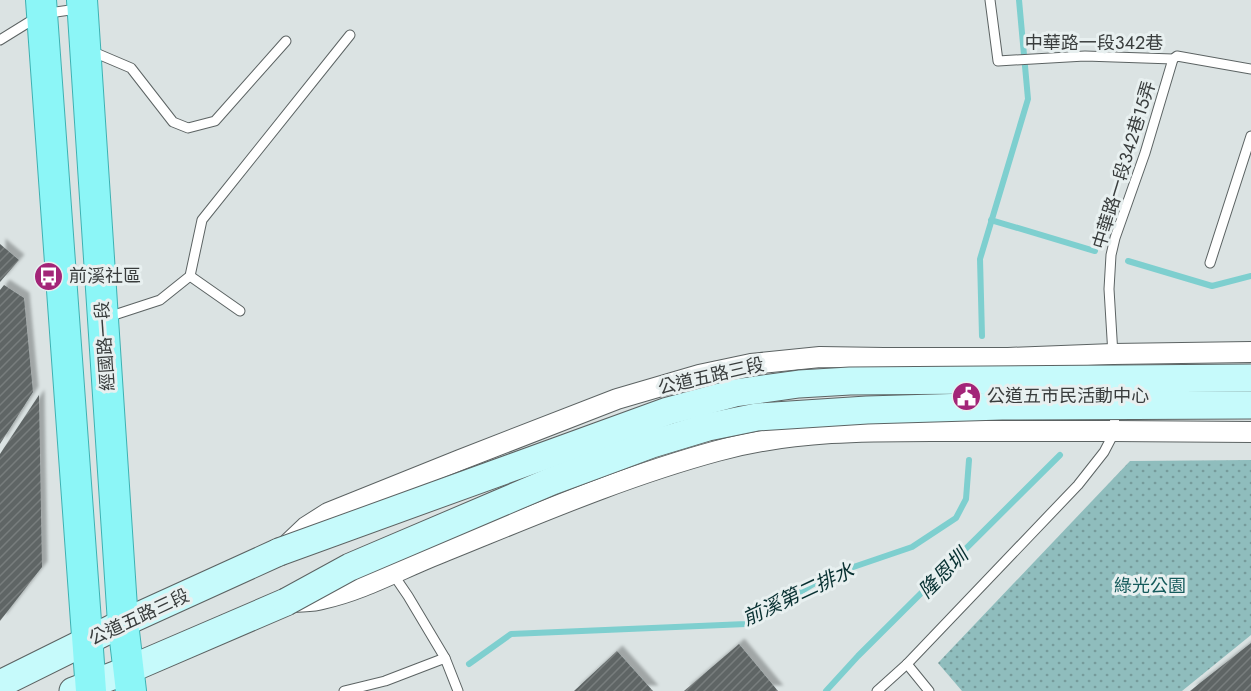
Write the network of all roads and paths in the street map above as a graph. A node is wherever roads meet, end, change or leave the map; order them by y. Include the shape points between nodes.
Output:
1 (990, 0) edge
2 (82, 4) edge
3 (42, 7) edge
4 (350, 34) dead end
5 (0, 40) edge
6 (286, 41) dead end
7 (86, 49) junction
8 (1173, 58) junction
9 (1251, 69) edge
10 (1251, 136) edge
11 (1210, 263) dead end
12 (190, 276) junction
13 (240, 311) dead end
14 (103, 318) junction
15 (1251, 352) edge
16 (1113, 354) junction
17 (1251, 378) edge
18 (1114, 387) dead end
19 (1114, 398) dead end
20 (1251, 405) edge
21 (1114, 431) junction
22 (1251, 432) edge
23 (279, 552) junction
24 (393, 574) junction
25 (286, 602) junction
26 (123, 623) junction
27 (87, 642) junction
28 (445, 658) junction
29 (907, 664) junction
30 (130, 680) edge
31 (0, 684) edge
32 (370, 688) edge
33 (85, 689) edge
34 (344, 691) edge
35 (458, 691) edge
36 (877, 691) edge
37 (929, 691) edge

1 - 8 lane, 中華路一段342巷 via 998,61 1085,56
2 - 3 lane
2 - 7 main road, 經國路一段
3 - 5 lane
3 - 27 main road
4 - 12 lane via 202,220
6 - 7 lane via 215,121 188,128 173,122 131,68
7 - 14 main road, 經國路一段
8 - 9 lane, 中華路一段342巷
8 - 16 lane, 中華路一段342巷15弄 via 1111,255
10 - 11 lane
12 - 13 lane
12 - 14 lane via 160,300
14 - 26 main road, 經國路一段
15 - 16 street, 公道五路三段
16 - 18 lane, 中華路一段342巷15弄
16 - 23 street, 公道五路三段 via 820,357 751,363 699,375 617,399 328,513
17 - 23 street, 公道五路三段, bridge via 849,381 735,393 668,411
19 - 21 lane
20 - 25 street, bridge via 867,410 757,417 708,427 552,481 350,567
21 - 22 street
21 - 24 street via 882,431 762,441 660,468
21 - 29 lane via 1104,452 1078,485
23 - 26 street, 公道五路三段
24 - 25 street via 321,600
24 - 28 lane
25 - 30 street
26 - 27 street, 公道五路三段
26 - 30 main road, 經國路一段
27 - 31 street, 公道五路三段
27 - 33 main road
28 - 32 lane
28 - 35 lane
29 - 36 lane
29 - 37 lane
30 - 33 street
32 - 34 lane

